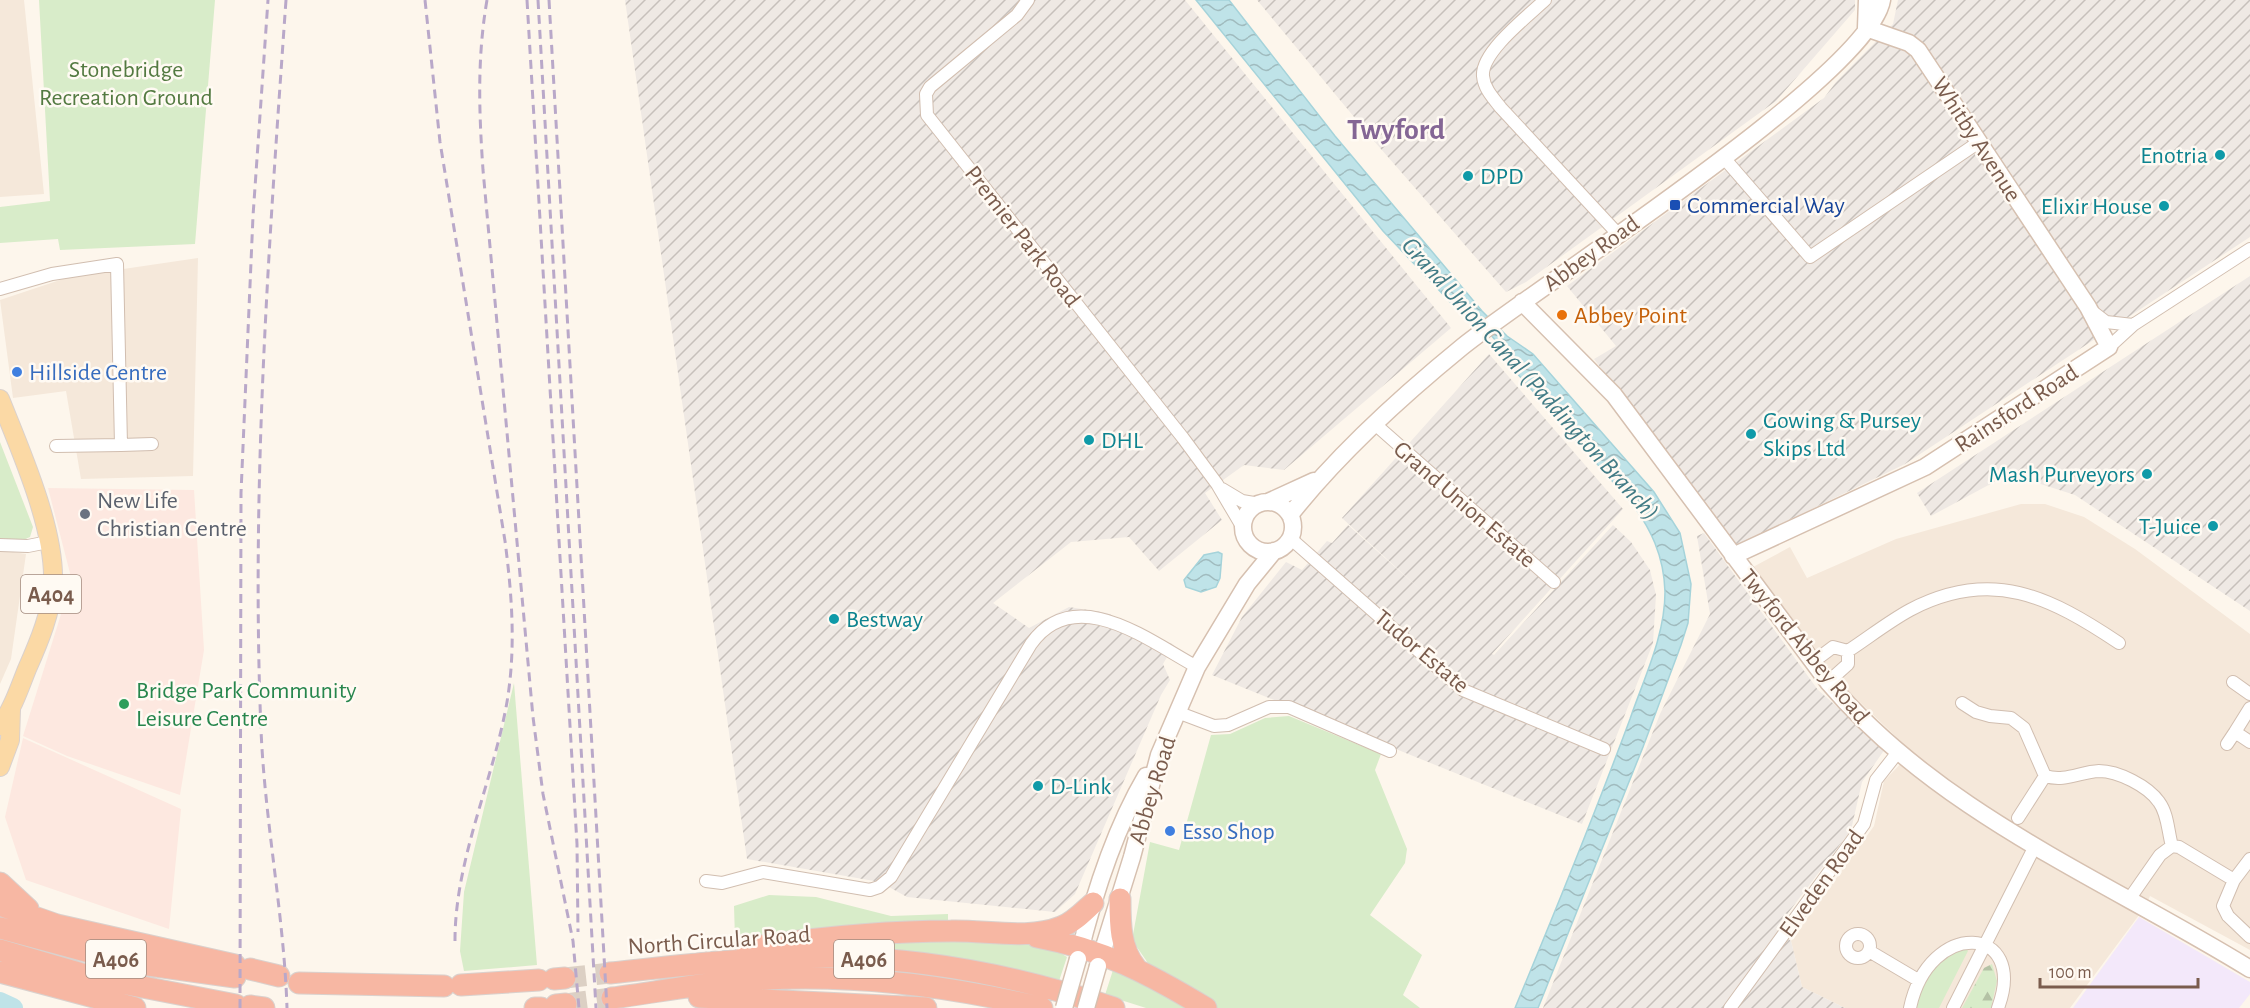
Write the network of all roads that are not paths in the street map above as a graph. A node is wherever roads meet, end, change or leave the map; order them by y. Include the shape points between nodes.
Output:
1 (1028, 0) edge
2 (1545, 0) edge
3 (1867, 0) edge
4 (1882, 0) edge
5 (1866, 28) junction
6 (1979, 142) junction
7 (1724, 158) junction
8 (1618, 234) junction
9 (2250, 249) edge
10 (0, 289) edge
11 (1522, 302) junction
12 (2088, 307) junction
13 (2133, 325) junction
14 (2109, 347) junction
15 (1, 405) edge
16 (1376, 426) junction
17 (152, 444) dead end
18 (121, 445) junction
19 (56, 447) dead end
20 (1318, 480) junction
21 (1217, 484) junction
22 (1264, 503) junction
23 (1290, 515) junction
24 (1246, 536) junction
25 (1290, 538) junction
26 (48, 542) junction
27 (0, 545) edge
28 (1274, 551) junction
29 (1733, 556) junction
30 (1554, 582) dead end
31 (1247, 584) junction
32 (2120, 643) dead end
33 (1848, 651) junction
34 (1813, 662) junction
35 (1197, 667) junction
36 (1828, 682) junction
37 (2233, 682) dead end
38 (2250, 694) edge
39 (1962, 703) dead end
40 (2250, 708) edge
41 (11, 710) junction
42 (1177, 712) junction
43 (0, 726) edge
44 (2235, 732) junction
45 (2250, 742) edge
46 (2227, 744) dead end
47 (1604, 749) dead end
48 (1390, 751) dead end
49 (1898, 752) junction
50 (1159, 755) junction
51 (0, 767) edge
52 (2045, 776) junction
53 (2018, 818) dead end
54 (2035, 846) junction
55 (2172, 846) junction
56 (2250, 859) edge
57 (2234, 880) junction
58 (706, 881) dead end
59 (0, 883) edge
60 (2130, 898) junction
61 (1120, 899) junction
62 (1093, 903) junction
63 (0, 905) edge
64 (57, 926) junction
65 (0, 928) edge
66 (1012, 933) junction
67 (2250, 937) edge
68 (1987, 946) junction
69 (0, 950) edge
70 (1869, 951) dead end
71 (1079, 953) junction
72 (1100, 959) junction
73 (1136, 968) junction
74 (2250, 969) edge
75 (243, 972) junction
76 (2, 974) edge
77 (553, 979) tunnel mouth
78 (1918, 980) junction
79 (43, 984) junction
80 (250, 1006) edge
81 (85, 1008) edge
82 (135, 1008) edge
83 (926, 1008) edge
84 (1042, 1008) edge
85 (1064, 1008) edge
86 (1086, 1008) edge
87 (1114, 1008) edge
88 (1206, 1008) edge
89 (1730, 1008) edge
90 (1910, 1008) edge
91 (1953, 1008) edge
92 (1998, 1008) edge

1 - 21 street, Premier Park Road via 1017,15 930,87 926,94 927,115
2 - 8 street via 1497,45 1484,65 1483,76 1501,108
3 - 5 street
4 - 5 street, Abbey Road via 1876,19
5 - 6 street, Whitby Avenue via 1918,50
5 - 7 street, Abbey Road via 1823,76
6 - 7 street via 1810,257
6 - 12 street, Whitby Avenue
7 - 8 street, Abbey Road
8 - 11 street, Abbey Road
9 - 13 street, Rainsford Road
10 - 18 street via 52,274 117,264
11 - 16 street, Abbey Road via 1423,379
11 - 29 street, Twyford Abbey Road via 1614,395
12 - 13 street, Whitby Avenue via 2106,322
12 - 14 street, Whitby Avenue
13 - 14 street, Rainsford Road
14 - 29 street, Rainsford Road via 1925,467
15 - 26 main road, A404 via 31,483
16 - 20 street, Abbey Road
16 - 30 street, Grand Union Estate
17 - 18 street
18 - 19 street
20 - 22 street, Abbey Road
20 - 23 street, Abbey Road
21 - 22 street, Premier Park Road via 1242,501
21 - 24 street, Premier Park Road
22 - 23 street via 1282,507
22 - 24 street via 1247,513
23 - 25 street
24 - 28 street via 1262,551
24 - 31 street, Abbey Road
25 - 28 street
25 - 47 street, Tudor Estate via 1463,690
26 - 27 street
26 - 41 main road, A404 via 53,582 50,599 37,646
28 - 31 street, Abbey Road
29 - 34 street, Twyford Abbey Road
31 - 35 street, Abbey Road
32 - 33 street via 2043,598 2009,591 1974,590 1910,610
33 - 34 street via 1833,648
33 - 36 street via 1848,664
34 - 36 street, Twyford Abbey Road
35 - 42 street, Abbey Road
35 - 58 street via 1108,619 1074,615 1047,626 1031,644 891,877 879,887 870,890 763,872 722,883
36 - 49 street, Twyford Abbey Road via 1850,709
37 - 38 street
39 - 52 street via 1983,714 2011,718 2024,728
40 - 44 street
41 - 43 main road, A404
41 - 51 main road, A404 via 10,740
42 - 48 street via 1214,726 1228,725 1269,707 1289,707
42 - 50 street, Abbey Road
44 - 45 street
44 - 46 street
49 - 54 street, Twyford Abbey Road
49 - 89 street, Elveden Road via 1876,780 1864,824
50 - 61 street, Abbey Road
50 - 62 street, Abbey Road via 1122,823
52 - 53 street
52 - 55 street via 2065,779 2098,771 2123,777 2160,802
54 - 60 street, Twyford Abbey Road
54 - 68 street
55 - 57 street
55 - 60 street via 2160,855
56 - 57 street
57 - 67 street via 2223,906
59 - 64 highway, A406 via 23,906
60 - 74 street, Twyford Abbey Road
61 - 72 street, Abbey Road
61 - 73 highway via 1123,941
62 - 66 highway via 1059,928
62 - 71 street, Abbey Road
63 - 64 highway, A406
64 - 75 highway, A406
65 - 75 highway, A406 via 127,962
66 - 71 highway
66 - 87 highway, North Circular Road / A406 via 954,931 821,938 723,951 610,973 734,960 820,957 918,962 1002,977
68 - 78 street via 1960,943 1939,956
68 - 91 street
68 - 92 street via 1995,952 2003,973
69 - 80 highway, A406 via 96,978
70 - 78 street
71 - 72 highway
71 - 85 street, Abbey Road, bridge
72 - 73 highway
72 - 86 street, Abbey Road, bridge
73 - 88 highway
75 - 77 highway, A406 via 325,985 452,986
76 - 79 highway, A406
78 - 90 street
79 - 81 highway
79 - 82 highway, A406
83 - 84 highway, North Circular Road / A406 via 730,997 612,998 726,982 841,978 914,983

